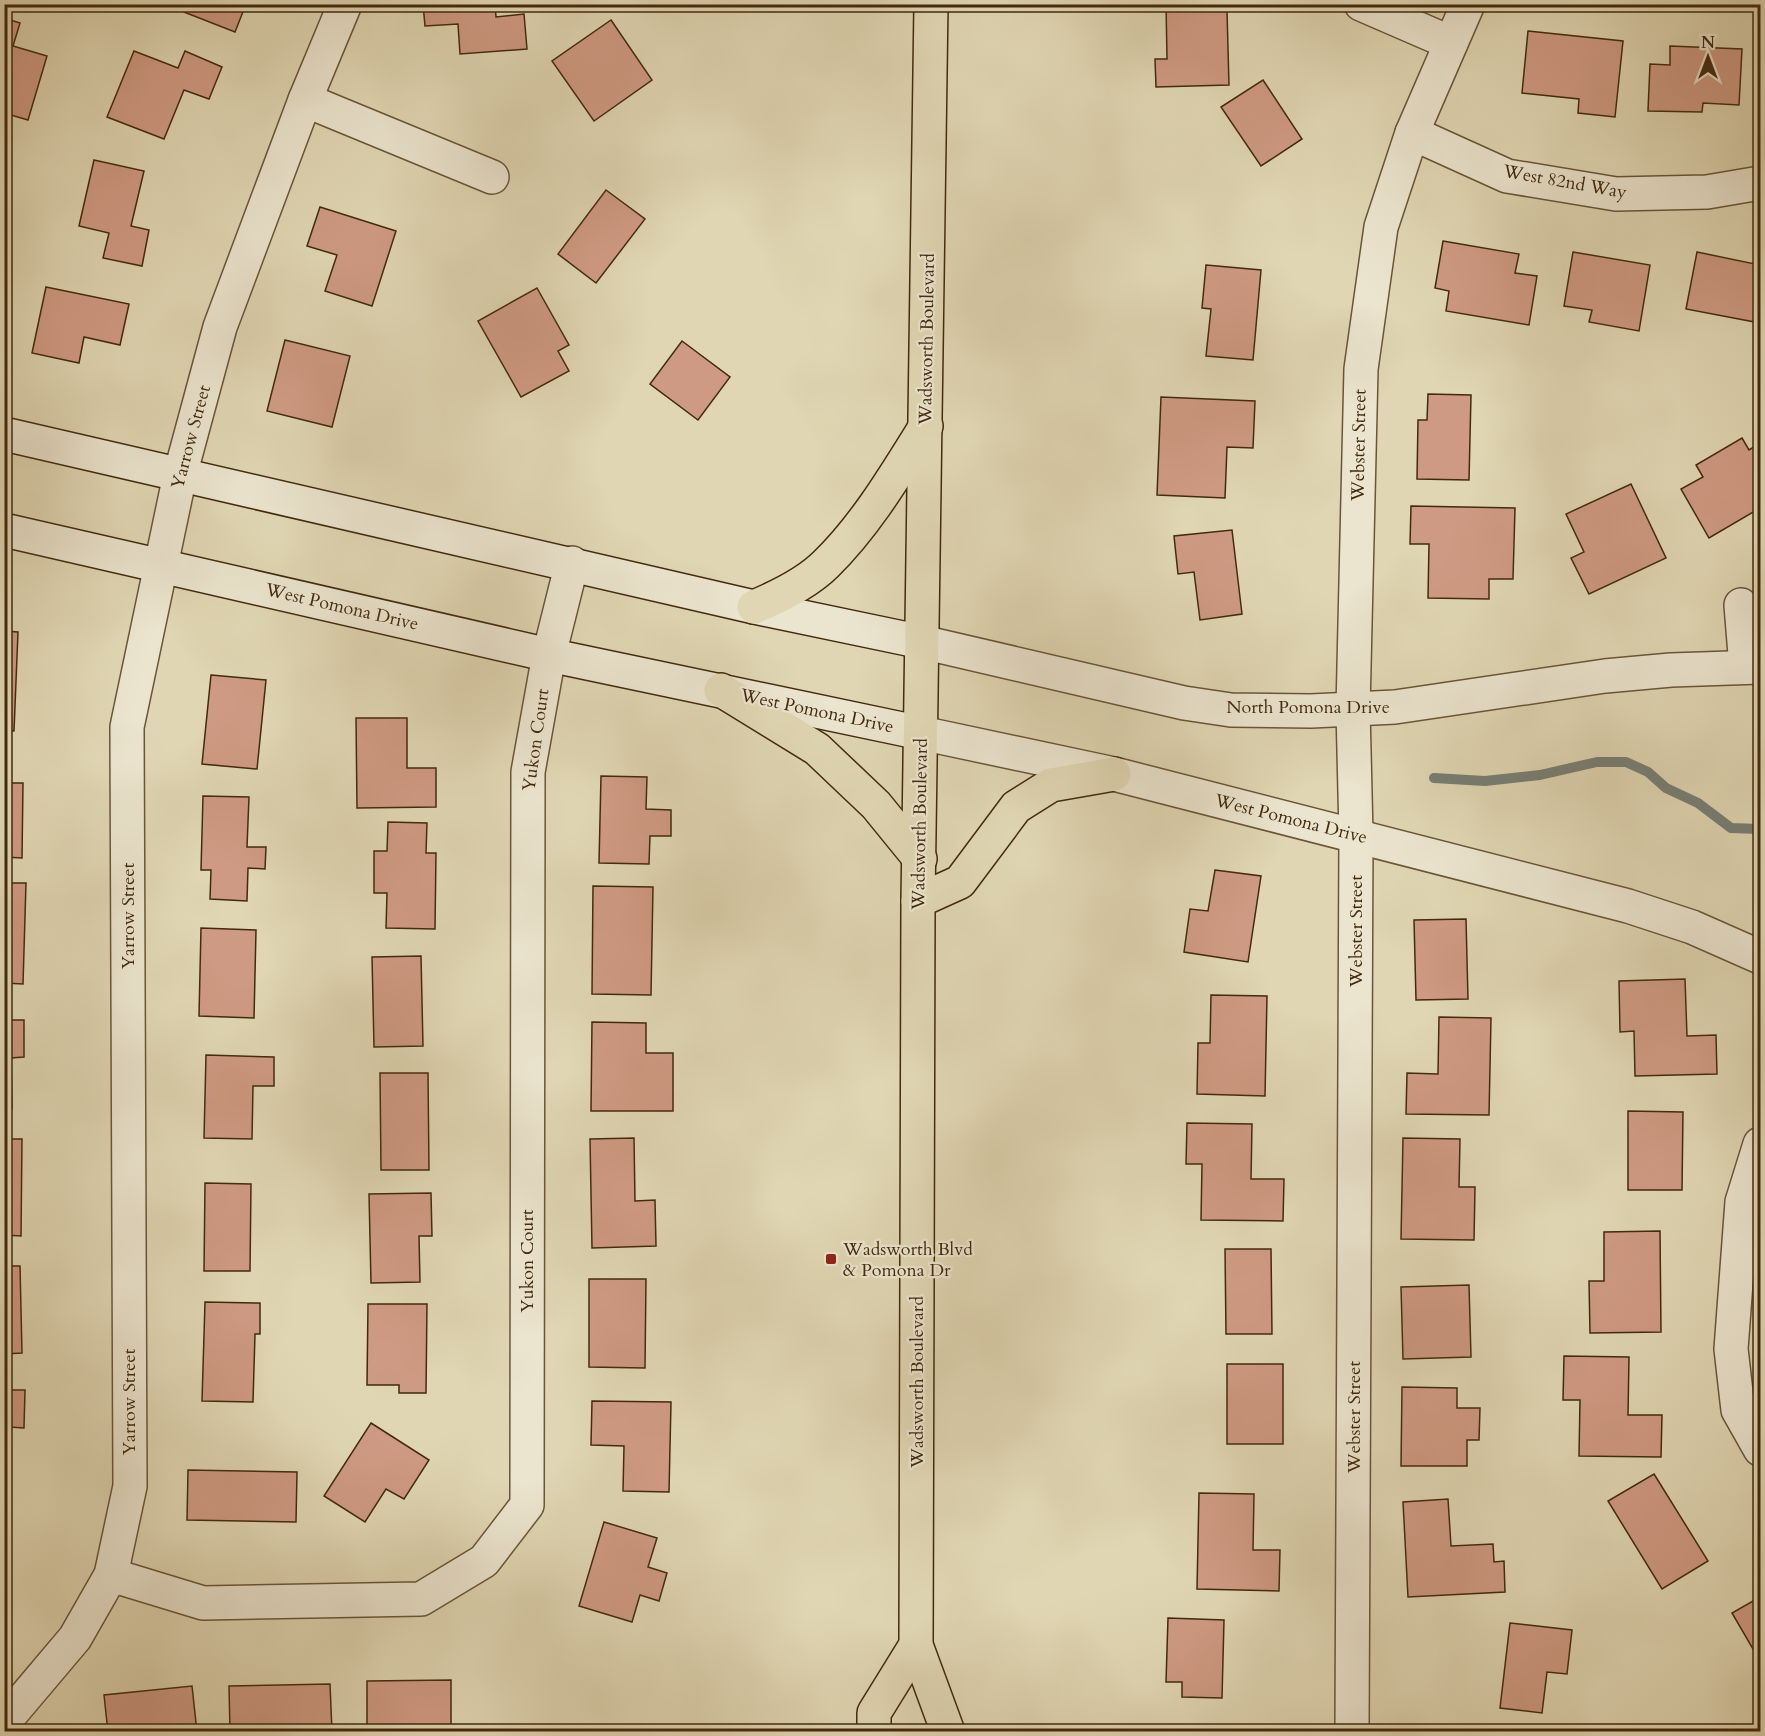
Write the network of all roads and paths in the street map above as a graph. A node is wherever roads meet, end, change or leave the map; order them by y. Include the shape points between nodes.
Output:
1 (345, 4) edge
2 (931, 4) edge
3 (1361, 4) edge
4 (1468, 4) edge
5 (1451, 43) junction
6 (305, 100) junction
7 (1412, 133) junction
8 (492, 177) dead end
9 (1761, 183) edge
10 (926, 426) junction
11 (4, 434) edge
12 (180, 475) junction
13 (4, 530) edge
14 (572, 563) junction
15 (160, 566) junction
16 (1741, 605) dead end
17 (754, 607) junction
18 (922, 642) junction
19 (549, 655) junction
20 (1753, 667) edge
21 (721, 690) junction
22 (1353, 709) junction
23 (921, 732) junction
24 (1114, 774) junction
25 (1356, 835) junction
26 (920, 859) junction
27 (918, 901) junction
28 (1761, 957) edge
29 (1761, 1144) edge
30 (1761, 1449) edge
31 (111, 1575) junction
32 (916, 1644) junction
33 (4, 1722) edge
34 (874, 1731) edge
35 (948, 1731) edge
36 (1352, 1731) edge

1 - 6 street, Yarrow Street
2 - 10 main road, Wadsworth Boulevard
3 - 5 street
4 - 5 street, Webster Street
5 - 7 street, Webster Street
6 - 8 street
6 - 12 street, Yarrow Street via 220,327
7 - 9 street, West 82nd Way via 1507,176 1616,194 1707,192
7 - 22 street, Webster Street via 1381,227 1361,369
10 - 17 main road via 874,507 825,566
10 - 18 main road, Wadsworth Boulevard
11 - 12 street
12 - 14 street
12 - 15 street, Yarrow Street
13 - 15 street, West Pomona Drive
14 - 17 street
14 - 19 street, Yukon Court
15 - 19 street, West Pomona Drive
15 - 31 street, Yarrow Street via 127,727 130,1486
16 - 20 street, North Pomona Drive
17 - 18 street, North Pomona Drive
18 - 22 street, North Pomona Drive via 1184,703 1271,711
18 - 23 main road, Wadsworth Boulevard
19 - 21 street, West Pomona Drive
19 - 31 street, Yukon Court via 528,772 527,1504 484,1561 421,1599 203,1603
20 - 22 street, North Pomona Drive via 1605,676 1449,701
21 - 23 street, West Pomona Drive
21 - 26 main road via 817,749 876,805
22 - 25 street, Webster Street
23 - 24 street, West Pomona Drive
23 - 26 main road, Wadsworth Boulevard
24 - 25 street, West Pomona Drive
24 - 27 main road via 1051,785 1016,807 960,882
25 - 28 street, West Pomona Drive via 1628,906 1692,927
25 - 36 street, Webster Street
26 - 27 main road, Wadsworth Boulevard
27 - 32 main road, Wadsworth Boulevard
29 - 30 street via 1742,1202 1731,1348 1738,1410
31 - 33 street, Yarrow Street via 75,1638
32 - 34 main road via 874,1713
32 - 35 main road, Wadsworth Boulevard

